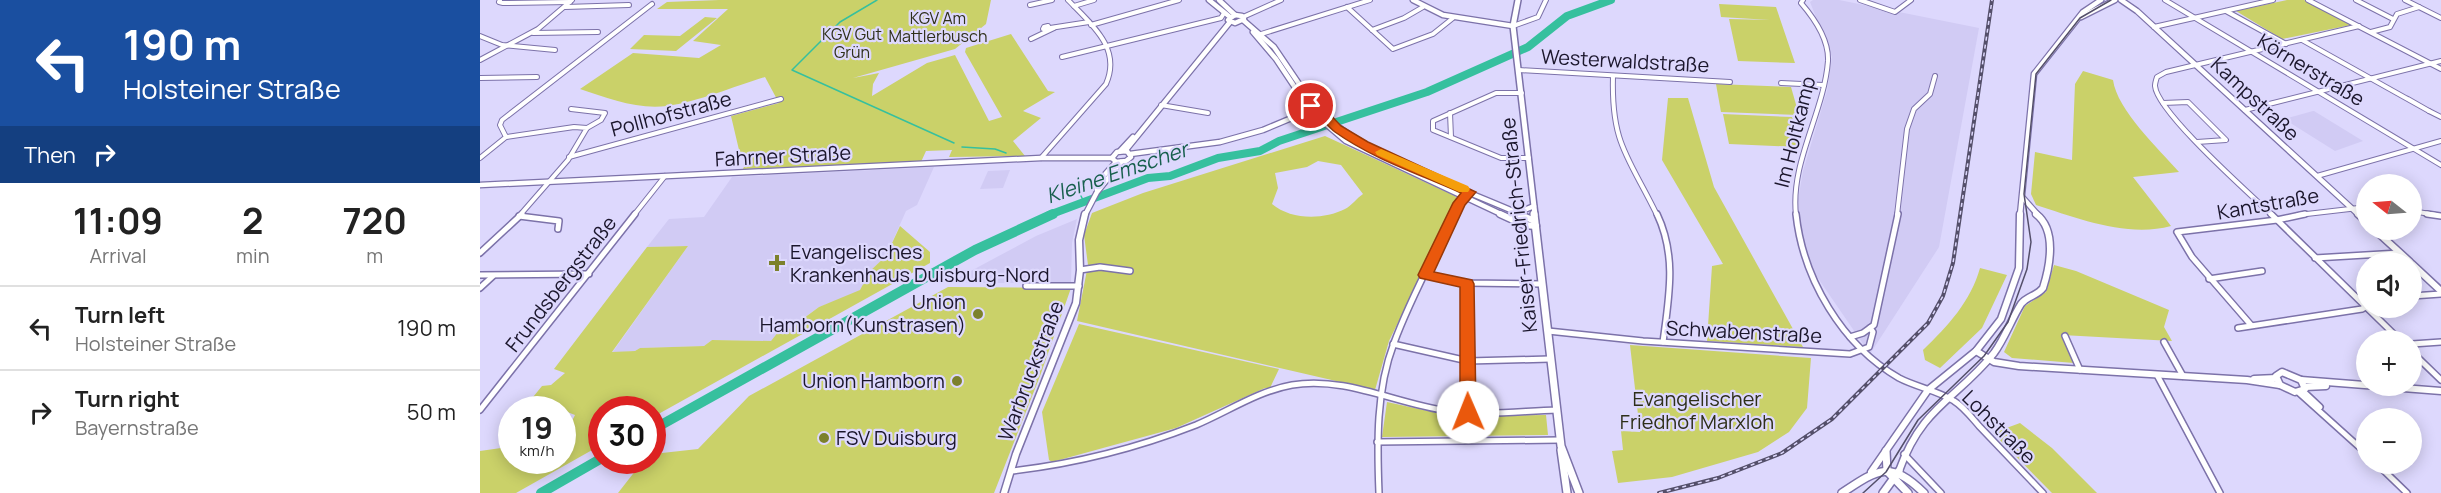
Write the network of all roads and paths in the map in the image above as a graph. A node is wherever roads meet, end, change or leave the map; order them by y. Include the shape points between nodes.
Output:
1 (500, 0) edge
2 (1052, 0) edge
3 (1068, 0) edge
4 (1094, 0) edge
5 (1179, 0) edge
6 (1209, 0) edge
7 (1219, 0) edge
8 (1281, 0) edge
9 (1370, 0) edge
10 (1413, 0) edge
11 (1518, 0) edge
12 (1546, 0) edge
13 (1803, 0) edge
14 (1860, 0) edge
15 (1911, 0) edge
16 (2101, 0) edge
17 (2115, 0) edge
18 (2121, 0) edge
19 (2165, 0) edge
20 (2273, 0) edge
21 (2308, 0) edge
22 (2356, 0) edge
23 (2405, 0) edge
24 (571, 1) edge
25 (629, 4) dead end
26 (652, 4) dead end
27 (1030, 4) dead end
28 (1074, 6) junction
29 (565, 7) junction
30 (1347, 7) junction
31 (2419, 7) junction
32 (1423, 8) junction
33 (2226, 11) junction
34 (1224, 13) junction
35 (1453, 18) junction
36 (2079, 18) junction
37 (2195, 18) junction
38 (2441, 18) edge
39 (1237, 19) junction
40 (2393, 19) junction
41 (1090, 24) junction
42 (1513, 26) junction
43 (2359, 26) junction
44 (2154, 27) junction
45 (1372, 30) junction
46 (598, 32) dead end
47 (2370, 32) junction
48 (531, 33) junction
49 (1258, 35) junction
50 (480, 36) edge
51 (1031, 39) dead end
52 (2302, 40) junction
53 (2286, 44) junction
54 (507, 45) junction
55 (1108, 48) junction
56 (555, 50) dead end
57 (2251, 52) junction
58 (1062, 57) dead end
59 (480, 60) edge
60 (2441, 61) edge
61 (2431, 63) junction
62 (2195, 64) junction
63 (2441, 69) edge
64 (1519, 70) junction
65 (1613, 76) junction
66 (1935, 76) dead end
67 (537, 77) dead end
68 (480, 78) edge
69 (2372, 79) junction
70 (1730, 82) dead end
71 (1781, 83) dead end
72 (1824, 85) junction
73 (2318, 92) junction
74 (1522, 93) junction
75 (781, 99) dead end
76 (2163, 103) junction
77 (1161, 105) junction
78 (572, 109) dead end
79 (1307, 109) junction
80 (1315, 110) junction
81 (2245, 110) junction
82 (1208, 112) dead end
83 (1450, 113) junction
84 (2441, 117) edge
85 (587, 129) junction
86 (1334, 130) junction
87 (506, 137) junction
88 (1451, 137) junction
89 (2441, 141) edge
90 (2197, 142) junction
91 (2414, 148) junction
92 (1127, 153) junction
93 (569, 157) junction
94 (480, 158) edge
95 (1041, 158) junction
96 (1529, 158) junction
97 (1115, 159) junction
98 (2441, 165) edge
99 (665, 176) junction
100 (2317, 176) junction
101 (550, 182) junction
102 (480, 185) edge
103 (1468, 194) junction
104 (2023, 194) junction
105 (1534, 206) junction
106 (2351, 206) junction
107 (2356, 206) edge
108 (2356, 211) edge
109 (1517, 213) junction
110 (2422, 213) edge
111 (519, 216) junction
112 (2441, 216) edge
113 (2277, 220) junction
114 (1535, 223) junction
115 (558, 229) dead end
116 (2386, 240) edge
117 (2399, 252) edge
118 (480, 253) edge
119 (2356, 256) edge
120 (2315, 258) junction
121 (1080, 270) junction
122 (1130, 271) dead end
123 (2262, 271) dead end
124 (589, 274) junction
125 (2422, 274) edge
126 (480, 275) edge
127 (1425, 275) junction
128 (493, 276) junction
129 (2209, 279) junction
130 (1467, 284) junction
131 (1542, 284) junction
132 (1026, 286) dead end
133 (1078, 286) junction
134 (480, 288) edge
135 (2441, 293) edge
136 (2422, 295) edge
137 (2356, 297) edge
138 (2356, 308) edge
139 (2378, 318) edge
140 (2251, 326) junction
141 (1870, 328) junction
142 (2238, 328) dead end
143 (2390, 330) edge
144 (1548, 331) junction
145 (2065, 336) dead end
146 (1850, 337) junction
147 (1663, 342) junction
148 (2164, 342) dead end
149 (2441, 342) edge
150 (2422, 343) edge
151 (1393, 344) junction
152 (1976, 351) junction
153 (1862, 352) junction
154 (1550, 359) junction
155 (1988, 359) junction
156 (1468, 361) junction
157 (2422, 362) edge
158 (2080, 370) junction
159 (2157, 375) junction
160 (2183, 376) junction
161 (2276, 378) junction
162 (2247, 380) junction
163 (2301, 380) junction
164 (2441, 380) edge
165 (2280, 385) junction
166 (2342, 385) junction
167 (1928, 390) junction
168 (2302, 390) junction
169 (2441, 391) edge
170 (1382, 396) junction
171 (1946, 396) junction
172 (480, 410) edge
173 (1557, 410) junction
174 (1468, 412) junction
175 (1377, 442) junction
176 (1561, 443) junction
177 (2356, 444) edge
178 (1886, 451) junction
179 (1904, 454) junction
180 (1011, 471) junction
181 (1899, 471) junction
182 (1871, 472) junction
183 (1886, 472) junction
184 (2387, 474) edge
185 (1893, 482) junction
186 (1004, 493) edge
187 (1379, 493) edge
188 (1568, 493) edge
189 (1579, 493) edge
190 (1842, 493) edge
191 (1883, 493) edge
192 (1908, 493) edge
193 (1924, 493) edge
194 (1941, 493) edge
195 (2043, 493) edge
196 (2220, 493) edge
197 (2407, 493) edge

1 - 24 street via 499,3
2 - 27 street
3 - 28 street
4 - 28 street
5 - 41 street
6 - 34 street
7 - 39 street
8 - 39 street
9 - 30 street
10 - 32 street
11 - 42 main road, Kaiser-Friedrich-Straße
12 - 42 street via 1538,17
13 - 72 street, Im Holtkamp via 1801,3 1812,15 1827,54
14 - 15 street via 1895,12
16 - 36 street
17 - 36 street
18 - 44 street, Kampstraße
19 - 37 street, Körnerstraße
20 - 33 street
21 - 43 street
22 - 40 street
23 - 31 street
24 - 29 street
25 - 29 street
26 - 87 street via 502,120 500,125
28 - 41 street
29 - 48 street
30 - 45 street
30 - 49 street
31 - 38 street
31 - 40 street
32 - 35 street
32 - 45 street
33 - 37 street
33 - 53 street
34 - 39 street
34 - 55 street via 1221,18
35 - 42 street
35 - 45 street via 1432,34 1393,49
36 - 104 street via 2034,74
37 - 44 street
37 - 57 street, Körnerstraße
39 - 49 street
39 - 77 street
40 - 47 street via 2390,27
41 - 51 street via 1052,28
41 - 55 street
42 - 64 main road, Kaiser-Friedrich-Straße
43 - 47 street
43 - 52 street
44 - 62 street, Kampstraße
46 - 48 street
47 - 61 street
48 - 54 street
49 - 79 street
49 - 80 street via 1274,47
50 - 54 street
52 - 53 street
52 - 69 street
53 - 57 street
54 - 56 street
54 - 59 street
55 - 58 street
55 - 95 street via 1113,64 1110,78
57 - 62 street
57 - 73 street, Körnerstraße
60 - 61 street
61 - 63 street
61 - 69 street
62 - 76 street via 2157,77 2154,87
62 - 81 street, Kampstraße
64 - 65 street, Westerwaldstraße
64 - 74 main road, Kaiser-Friedrich-Straße
65 - 70 street, Westerwaldstraße
65 - 147 street via 1614,119 1623,154 1658,214 1669,246 1671,275
66 - 141 street via 1930,94 1914,109 1907,129 1894,235 1874,325
67 - 68 street
69 - 73 street
69 - 84 street
71 - 72 street
72 - 146 street, Im Holtkamp via 1795,181 1794,214 1807,266
73 - 81 street
73 - 91 street, Körnerstraße
74 - 83 street via 1496,93
74 - 96 main road, Kaiser-Friedrich-Straße
75 - 93 street, Pollhofstraße
76 - 90 street
76 - 90 street via 2188,102 2226,140
77 - 82 street
77 - 92 street
78 - 85 street via 605,113
79 - 80 street
79 - 92 street via 1263,130 1220,142
80 - 86 street
80 - 86 street via 1322,123
81 - 100 street, Kampstraße
83 - 88 street
83 - 88 street via 1433,121 1433,130
85 - 87 street via 574,127
85 - 93 street
86 - 103 street
87 - 94 street
88 - 96 street via 1501,158
89 - 91 street
90 - 113 street
91 - 98 street, Körnerstraße
91 - 100 street
92 - 97 street
92 - 97 street
93 - 101 street
95 - 97 street, Fahrner Straße
95 - 99 street, Fahrner Straße
96 - 105 main road, Kaiser-Friedrich-Straße
97 - 121 street, Warbruckstraße via 1099,181 1089,206 1079,240
99 - 101 street, Fahrner Straße
99 - 124 street, Frundsbergstraße
100 - 106 street, Kampstraße
101 - 102 street, Fahrner Straße
101 - 111 street
103 - 109 street
103 - 114 street via 1524,225
103 - 127 street
104 - 152 street via 2015,284 2001,319
104 - 155 street via 2025,202 2043,217 2049,231 2045,284 2040,292 2024,300 2007,334
105 - 109 street
105 - 114 main road, Kaiser-Friedrich-Straße
106 - 107 street, Kantstraße
106 - 108 street, Kampstraße
106 - 113 street, Kantstraße
109 - 114 street
110 - 112 street
111 - 115 street via 559,221
111 - 118 street
113 - 120 street
113 - 129 street, Kantstraße via 2179,231 2177,235
114 - 131 main road, Kaiser-Friedrich-Straße
116 - 117 street
119 - 120 street
120 - 137 street
121 - 122 street via 1100,267
121 - 133 street, Warbruckstraße
123 - 129 street
124 - 128 street
124 - 172 street, Frundsbergstraße
125 - 135 street
126 - 128 street
127 - 130 street
127 - 151 street
128 - 134 street
129 - 140 street
130 - 131 street
130 - 156 street
131 - 144 main road, Kaiser-Friedrich-Straße
132 - 133 street
133 - 180 street, Warbruckstraße via 1071,321
135 - 136 street
138 - 140 street
139 - 143 street
140 - 142 street
141 - 146 street
141 - 153 street via 1873,338
144 - 147 street, Schwabenstraße
144 - 154 main road, Kaiser-Friedrich-Straße
145 - 158 street
146 - 153 street, Im Holtkamp
147 - 153 street, Schwabenstraße
148 - 160 street
149 - 150 street
151 - 156 street
151 - 170 street
152 - 155 street
152 - 167 street
153 - 167 street
154 - 156 street
154 - 173 main road, Kaiser-Friedrich-Straße
155 - 158 street via 2019,366
155 - 171 street
156 - 174 street
157 - 164 street
158 - 159 street
159 - 160 street
159 - 196 street
160 - 162 street
161 - 162 street
161 - 163 street via 2283,372
161 - 165 street
162 - 165 street
163 - 166 street
163 - 168 street
165 - 168 street
166 - 168 street
166 - 169 street
167 - 171 street, Lohstraße
167 - 178 street
168 - 177 street
170 - 174 street
170 - 175 street
170 - 180 street via 1321,383 1292,385 1265,393 1194,426 1142,442 1038,469
171 - 179 street via 1915,430
171 - 195 street, Lohstraße
173 - 174 street
173 - 176 main road, Kaiser-Friedrich-Straße
175 - 176 street
175 - 187 street
176 - 188 main road, Kaiser-Friedrich-Straße
176 - 189 main road, Kaiser-Friedrich-Straße
178 - 182 street
178 - 183 main road
179 - 181 street
179 - 194 street
180 - 186 street, Warbruckstraße
181 - 183 main road
181 - 185 main road
181 - 193 main road
182 - 183 main road
182 - 190 main road
183 - 185 main road
184 - 197 street
185 - 191 main road
185 - 192 main road

